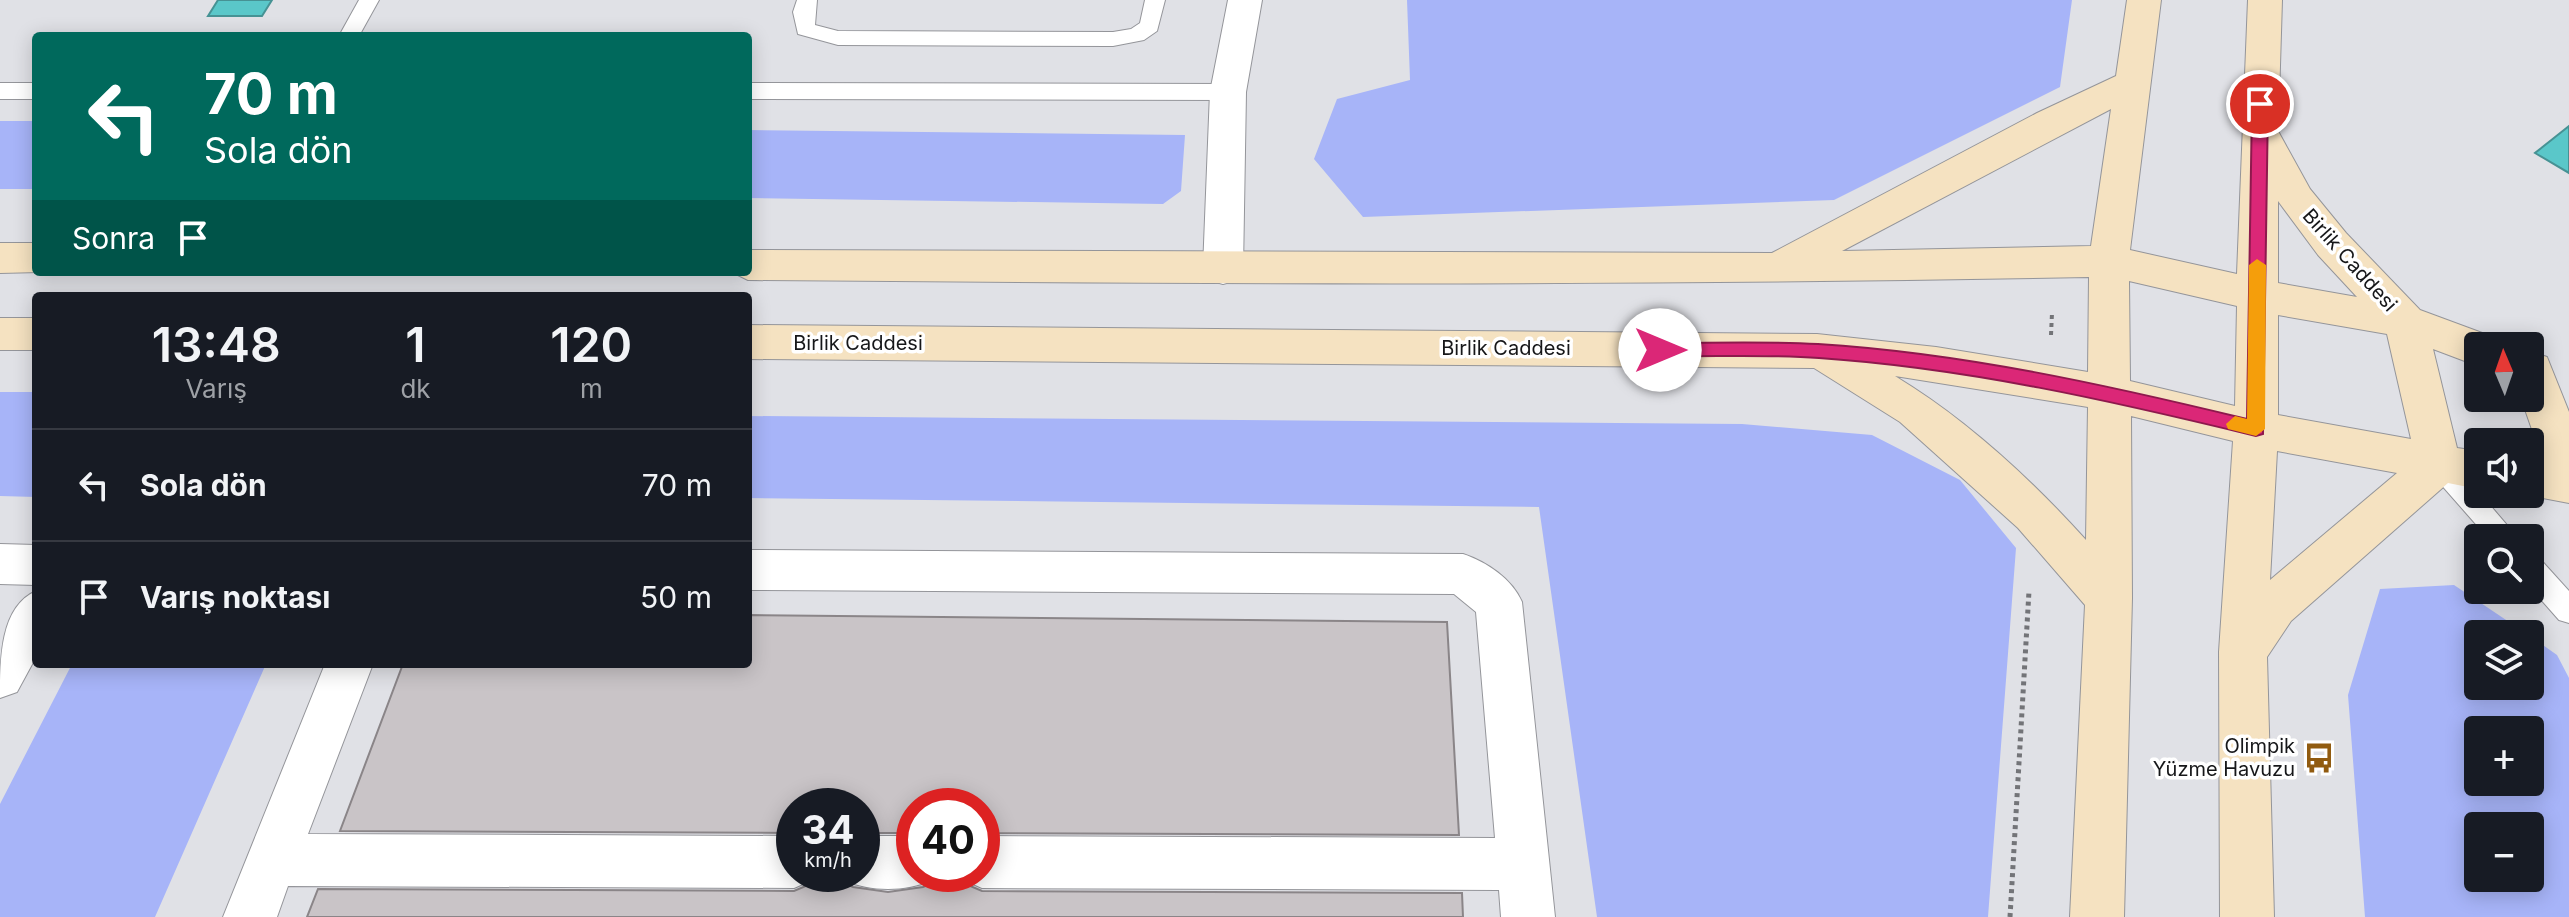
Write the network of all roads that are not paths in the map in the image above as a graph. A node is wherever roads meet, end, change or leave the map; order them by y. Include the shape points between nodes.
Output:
1 (369, 0) edge
2 (807, 0) edge
3 (1155, 0) edge
4 (1245, 0) edge
5 (2144, 0) edge
6 (2265, 0) edge
7 (351, 32) edge
8 (2133, 83) junction
9 (0, 91) edge
10 (32, 91) edge
11 (752, 91) edge
12 (1228, 92) junction
13 (2259, 130) junction
14 (0, 258) edge
15 (32, 258) edge
16 (2109, 261) junction
17 (752, 265) edge
18 (1777, 268) junction
19 (1223, 269) junction
20 (2257, 292) junction
21 (2405, 321) junction
22 (0, 334) edge
23 (32, 334) edge
24 (752, 342) edge
25 (2464, 344) edge
26 (1817, 351) junction
27 (2544, 373) edge
28 (2107, 393) junction
29 (2256, 429) junction
30 (2459, 467) edge
31 (2569, 473) edge
32 (2544, 480) edge
33 (2569, 484) edge
34 (2496, 524) edge
35 (0, 564) edge
36 (32, 565) edge
37 (752, 570) edge
38 (2544, 583) edge
39 (2109, 598) junction
40 (2569, 611) edge
41 (32, 619) edge
42 (2243, 652) junction
43 (347, 668) edge
44 (0, 676) edge
45 (272, 860) junction
46 (776, 862) edge
47 (1000, 862) edge
48 (1523, 864) junction
49 (250, 917) edge
50 (1528, 917) edge
51 (2097, 917) edge
52 (2247, 917) edge

1 - 7 lane
2 - 3 lane via 805,29 838,38 1113,39 1137,35 1150,26
4 - 12 street
5 - 8 street
6 - 13 street
8 - 16 street
8 - 18 street
9 - 10 lane
11 - 12 lane
12 - 19 street
13 - 20 street
13 - 21 street, Birlik Caddesi via 2296,199
14 - 15 street
16 - 18 street
16 - 20 street
16 - 28 street
17 - 19 street
18 - 19 street
20 - 21 street
20 - 29 street
21 - 25 street, Birlik Caddesi
21 - 30 street
22 - 23 street
24 - 26 street, Birlik Caddesi
26 - 28 street, Birlik Caddesi via 1936,364
26 - 39 street via 1915,410 2034,514
27 - 31 street
28 - 29 street, Birlik Caddesi
28 - 39 street
29 - 30 street, Birlik Caddesi
29 - 42 street
30 - 34 lane
30 - 42 street via 2274,606
32 - 33 street
35 - 36 street
37 - 48 street via 1463,574 1499,602
38 - 40 lane
39 - 51 street
41 - 44 street
42 - 52 street
43 - 45 street
45 - 46 street
45 - 49 street
47 - 48 street
48 - 50 street

